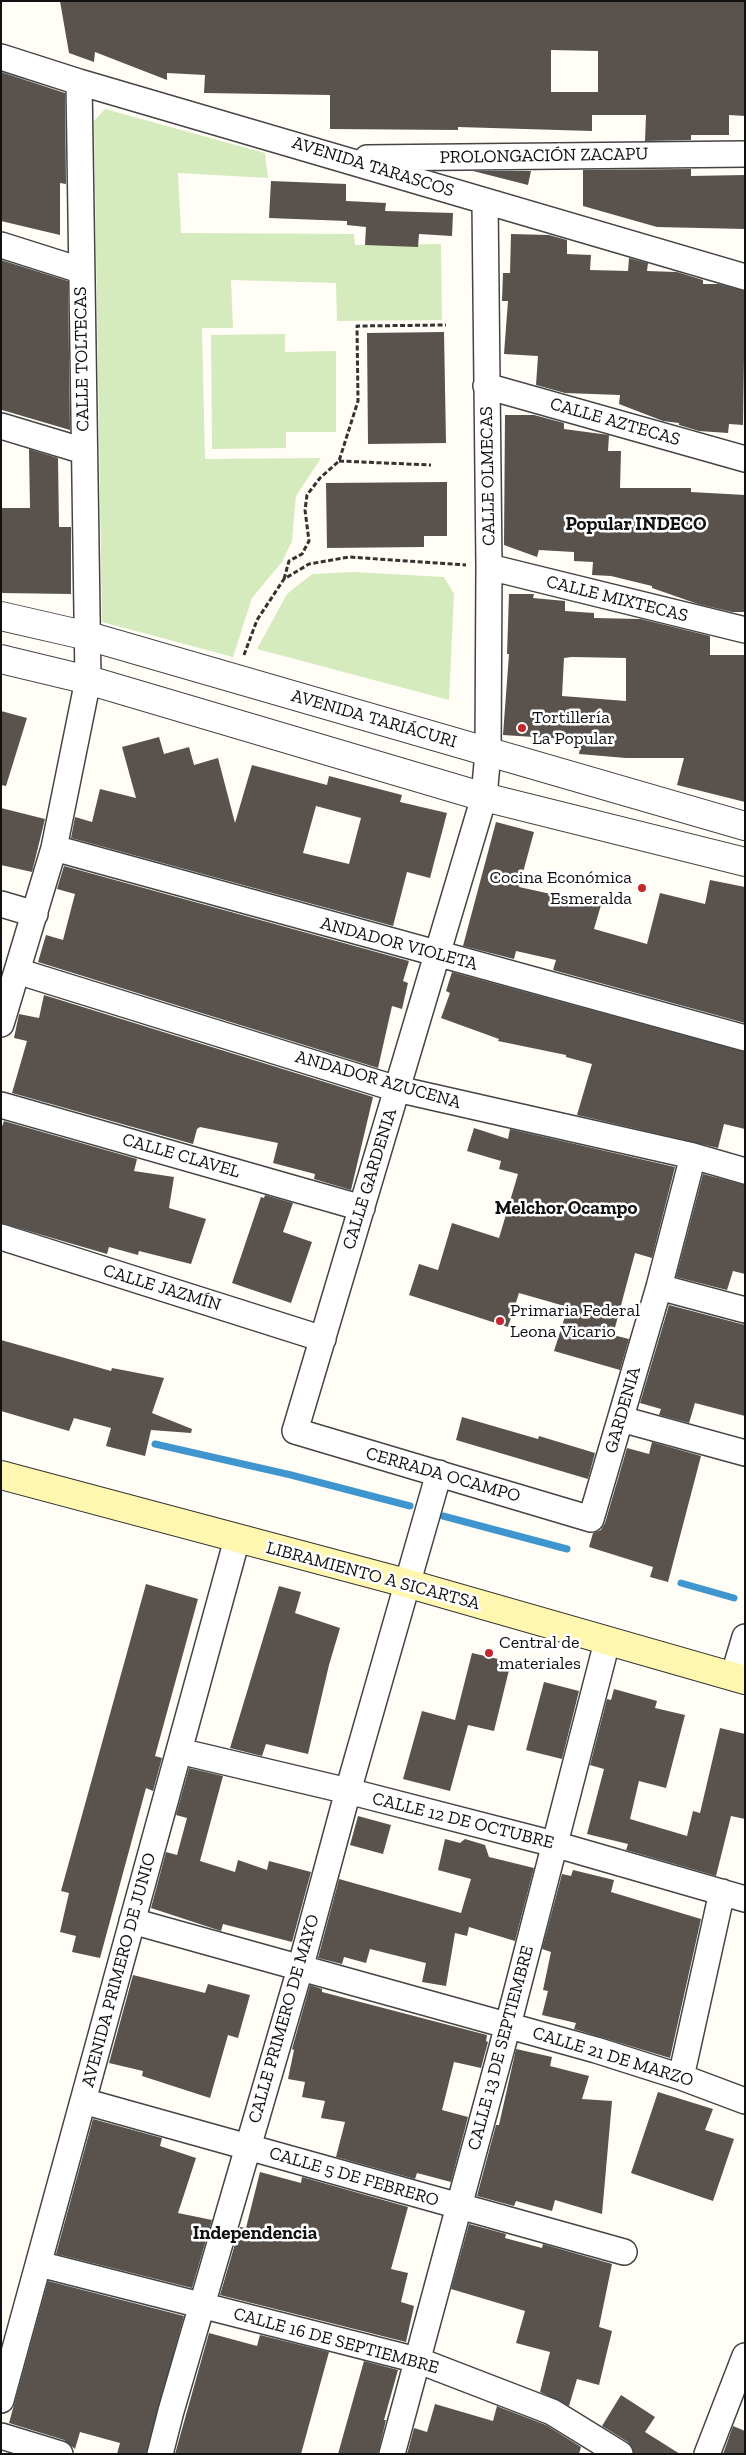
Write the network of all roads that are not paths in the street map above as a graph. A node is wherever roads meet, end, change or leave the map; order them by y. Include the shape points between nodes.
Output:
1 (1, 57) edge
2 (79, 82) junction
3 (745, 154) edge
4 (344, 158) junction
5 (485, 201) junction
6 (1, 244) edge
7 (80, 270) junction
8 (745, 277) edge
9 (486, 386) junction
10 (1, 426) edge
11 (84, 451) junction
12 (745, 459) edge
13 (489, 567) junction
14 (1, 616) edge
15 (745, 630) edge
16 (88, 636) junction
17 (1, 660) edge
18 (88, 680) junction
19 (488, 752) junction
20 (484, 797) junction
21 (745, 826) edge
22 (54, 848) junction
23 (745, 862) edge
24 (1, 904) edge
25 (35, 914) junction
26 (438, 955) junction
27 (17, 971) junction
28 (1, 1024) edge
29 (745, 1038) edge
30 (397, 1089) junction
31 (1, 1105) edge
32 (693, 1156) junction
33 (745, 1171) edge
34 (362, 1208) junction
35 (1, 1237) edge
36 (659, 1287) junction
37 (745, 1310) edge
38 (323, 1339) junction
39 (621, 1420) junction
40 (294, 1431) joint
41 (745, 1453) edge
42 (439, 1473) junction
43 (1, 1475) edge
44 (591, 1519) joint
45 (237, 1539) junction
46 (406, 1583) junction
47 (745, 1637) edge
48 (607, 1642) junction
49 (739, 1678) edge
50 (179, 1751) junction
51 (348, 1791) junction
52 (554, 1844) junction
53 (733, 1896) edge
54 (132, 1921) junction
55 (300, 1969) junction
56 (508, 2025) junction
57 (681, 2077) junction
58 (83, 2101) junction
59 (745, 2101) edge
60 (248, 2147) junction
61 (458, 2206) junction
62 (624, 2252) dead end
63 (39, 2264) junction
64 (203, 2306) junction
65 (745, 2356) edge
66 (418, 2360) junction
67 (1, 2400) edge
68 (1, 2436) edge
69 (60, 2454) edge
70 (160, 2454) edge
71 (392, 2454) edge
72 (620, 2454) edge
73 (707, 2454) edge

1 - 2 street, AVENIDA TARASCOS
2 - 4 street, AVENIDA TARASCOS
2 - 7 street, CALLE TOLTECAS
3 - 4 street, PROLONGACIÓN ZACAPU
4 - 5 street, AVENIDA TARASCOS
5 - 8 street, AVENIDA TARASCOS
5 - 9 street, CALLE OLMECAS
6 - 7 street
7 - 11 street, CALLE TOLTECAS
9 - 12 street, CALLE AZTECAS
9 - 13 street, CALLE OLMECAS
10 - 11 street
11 - 16 street, CALLE TOLTECAS
13 - 15 street, CALLE MIXTECAS
13 - 19 street, CALLE OLMECAS
14 - 16 street, AVENIDA TARIÁCURI
16 - 18 street, CALLE TOLTECAS
16 - 19 street, AVENIDA TARIÁCURI
17 - 18 street
18 - 20 street
18 - 22 street, CALLE TOLTECAS
19 - 20 street, CALLE GARDENIA
19 - 21 street, AVENIDA TARIÁCURI
20 - 23 street
20 - 26 street, CALLE GARDENIA
22 - 25 street, CALLE TOLTECAS
22 - 26 street, ANDADOR VIOLETA
24 - 25 street
25 - 27 street, CALLE TOLTECAS
26 - 29 street, ANDADOR VIOLETA
26 - 30 street, CALLE GARDENIA
27 - 28 street, CALLE TOLTECAS
27 - 30 street, ANDADOR AZUCENA
30 - 32 street, ANDADOR AZUCENA
30 - 34 street, CALLE GARDENIA
31 - 34 street, CALLE CLAVEL
32 - 33 street, ANDADOR AZUCENA
32 - 36 street, GARDENIA
34 - 38 street, CALLE GARDENIA
35 - 38 street, CALLE JAZMÍN
36 - 37 street
36 - 39 street, GARDENIA
38 - 40 street, CALLE GARDENIA
39 - 41 street
39 - 44 street, GARDENIA
40 - 42 street, CERRADA OCAMPO
42 - 44 street, CERRADA OCAMPO
42 - 46 street, CALLE PRIMERO DE MAYO
43 - 45 main road, LIBRAMIENTO A SICARTSA
45 - 46 main road, LIBRAMIENTO A SICARTSA
45 - 50 street, AVENIDA PRIMERO DE JUNIO
46 - 48 main road, LIBRAMIENTO A SICARTSA
46 - 51 street, CALLE PRIMERO DE MAYO
47 - 49 street
48 - 49 main road, LIBRAMIENTO A SICARTSA
48 - 52 street, CALLE 13 DE SEPTIEMBRE
50 - 51 street, CALLE 12 DE OCTUBRE
50 - 54 street, AVENIDA PRIMERO DE JUNIO
51 - 52 street, CALLE 12 DE OCTUBRE
51 - 55 street, CALLE PRIMERO DE MAYO
52 - 53 street, CALLE 12 DE OCTUBRE
52 - 56 street, CALLE 13 DE SEPTIEMBRE
53 - 57 street
54 - 55 street, CALLE 21 DE MARZO
54 - 58 street, AVENIDA PRIMERO DE JUNIO
55 - 56 street, CALLE 21 DE MARZO
55 - 60 street, CALLE PRIMERO DE MAYO
56 - 57 street, CALLE 21 DE MARZO
56 - 61 street, CALLE 13 DE SEPTIEMBRE
57 - 59 street, CALLE 21 DE MARZO
58 - 60 street, CALLE 5 DE FEBRERO
58 - 63 street, AVENIDA PRIMERO DE JUNIO
60 - 61 street, CALLE 5 DE FEBRERO
60 - 64 street, CALLE PRIMERO DE MAYO
61 - 62 street, CALLE 5 DE FEBRERO
61 - 66 street, CALLE 13 DE SEPTIEMBRE
63 - 64 street, CALLE 16 DE SEPTIEMBRE
63 - 67 street, AVENIDA PRIMERO DE JUNIO
64 - 66 street, CALLE 16 DE SEPTIEMBRE
64 - 70 street, CALLE PRIMERO DE MAYO
65 - 73 street
66 - 71 street, CALLE 13 DE SEPTIEMBRE
66 - 72 street, CALLE 16 DE SEPTIEMBRE via 552,2412
68 - 69 street

